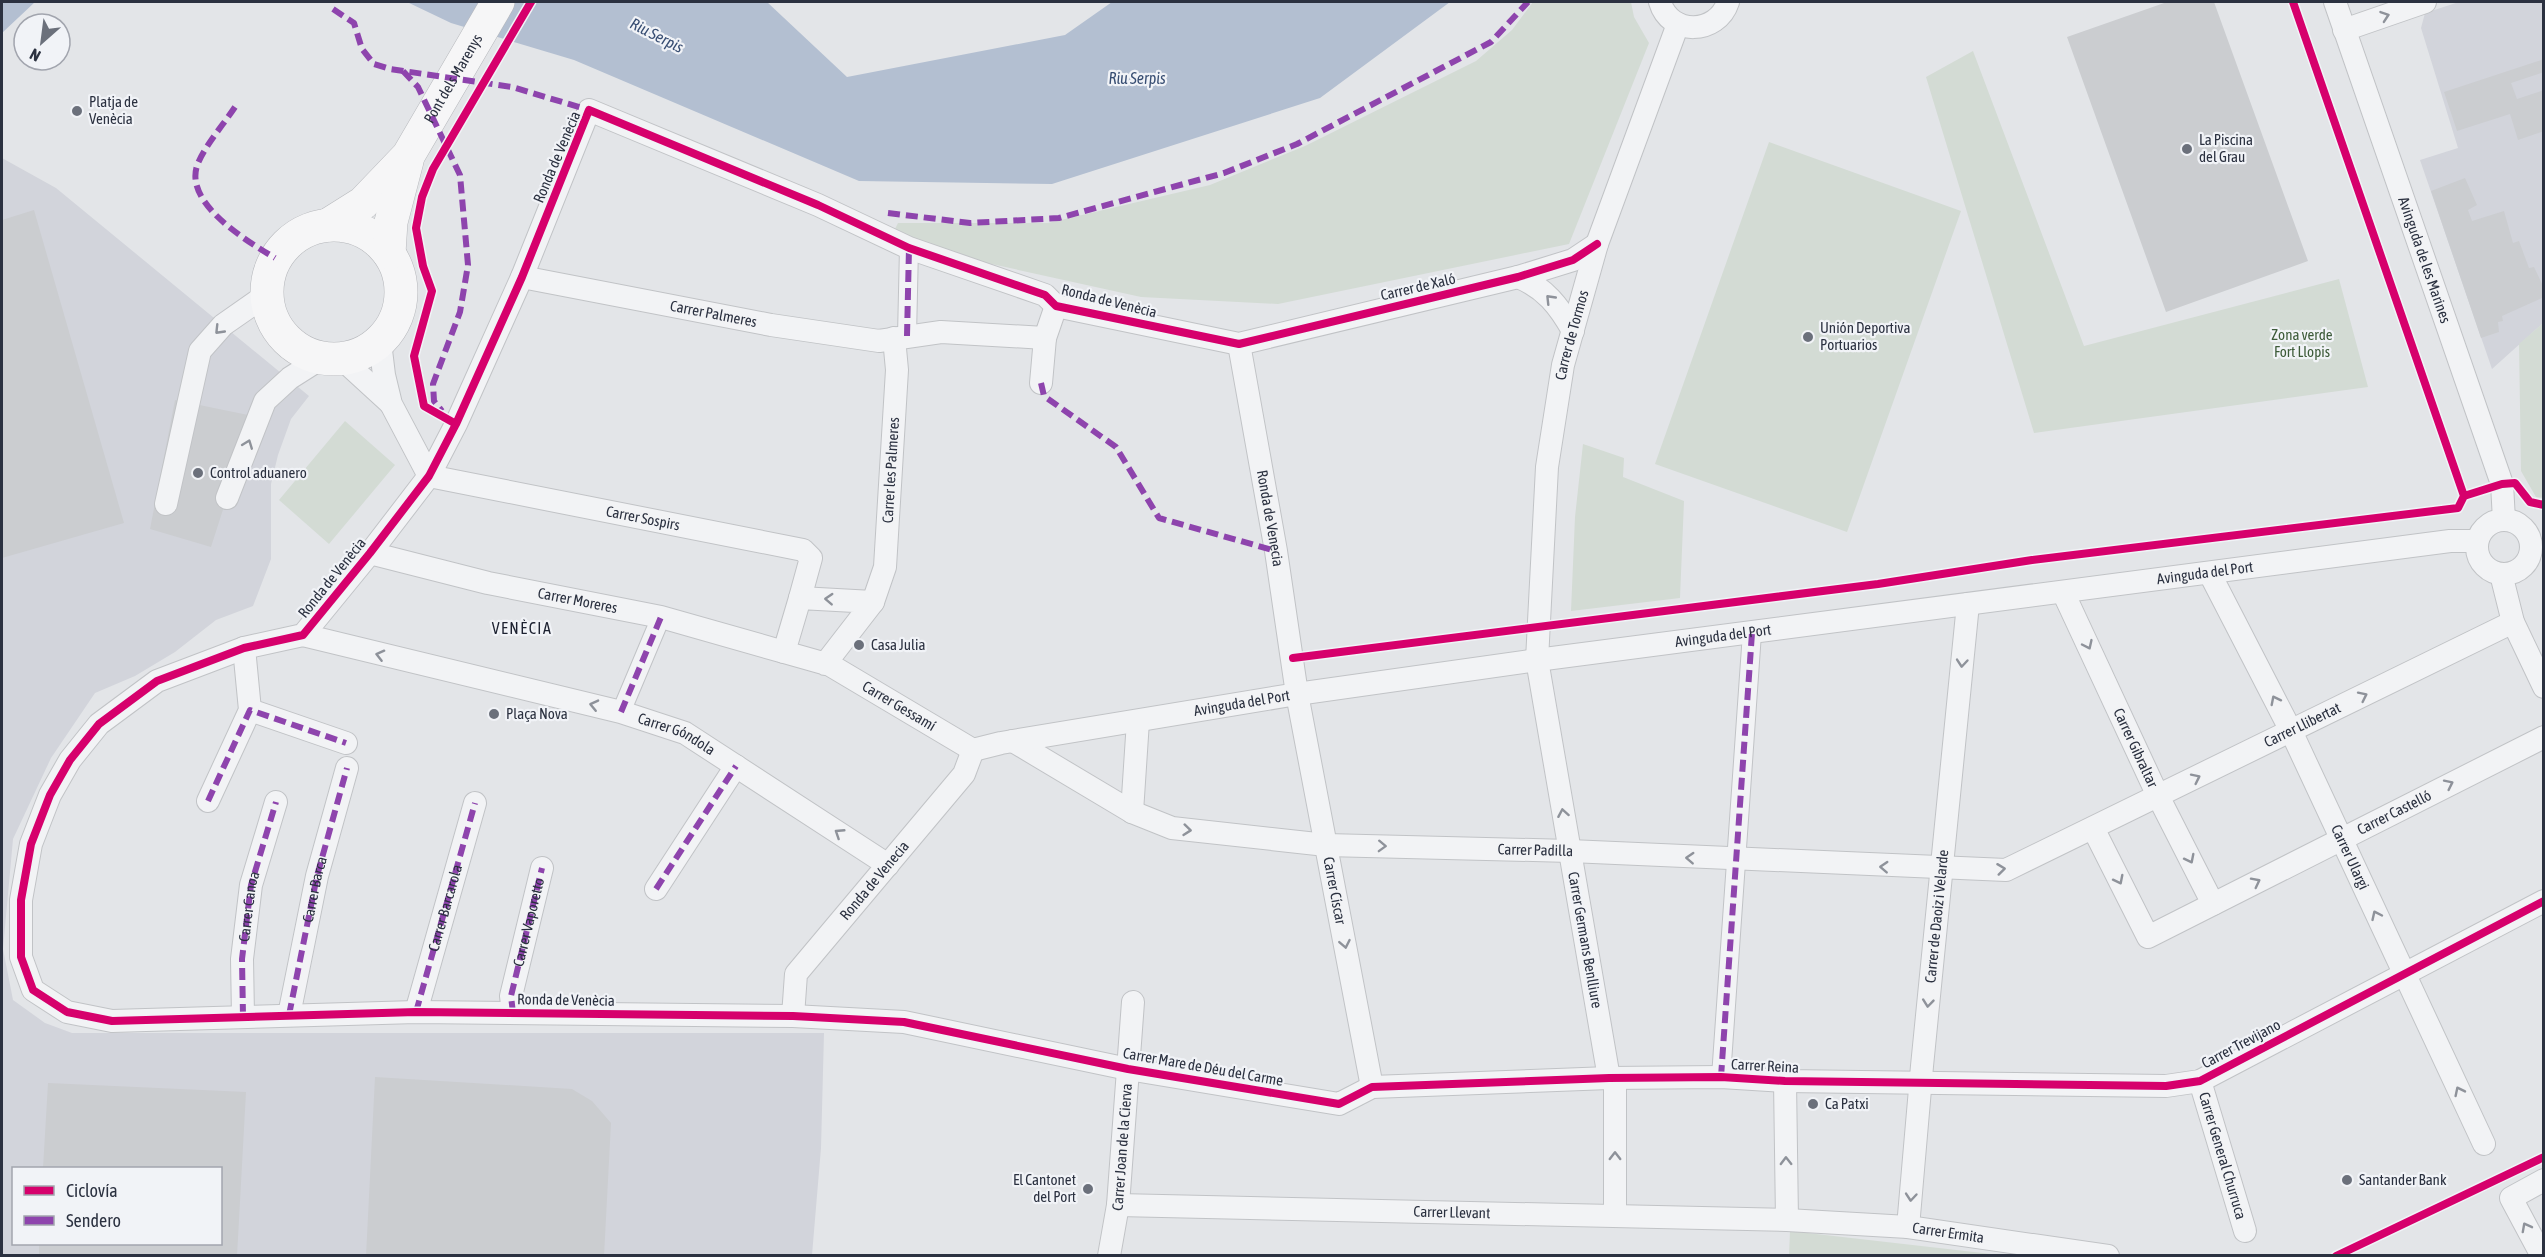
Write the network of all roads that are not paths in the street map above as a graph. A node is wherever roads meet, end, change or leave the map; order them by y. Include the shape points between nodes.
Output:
1 (498, 2) edge
2 (1660, 2) edge
3 (1728, 2) edge
4 (2335, 2) edge
5 (2426, 2) edge
6 (1678, 24) junction
7 (2344, 30) junction
8 (408, 156) junction
9 (328, 225) junction
10 (1597, 244) junction
11 (909, 248) junction
12 (389, 253) junction
13 (522, 277) junction
14 (1518, 277) junction
15 (266, 295) junction
16 (1056, 306) junction
17 (1573, 331) junction
18 (901, 337) junction
19 (1045, 338) junction
20 (381, 342) junction
21 (1239, 344) junction
22 (331, 359) junction
23 (1041, 383) dead end
24 (391, 404) junction
25 (429, 476) junction
26 (227, 498) dead end
27 (166, 504) dead end
28 (2504, 520) junction
29 (2537, 540) edge
30 (2477, 541) junction
31 (370, 553) junction
32 (2210, 574) junction
33 (2501, 574) junction
34 (2063, 592) junction
35 (800, 598) junction
36 (873, 602) junction
37 (1968, 604) junction
38 (661, 617) junction
39 (2513, 622) junction
40 (1752, 633) junction
41 (303, 635) junction
42 (244, 648) junction
43 (784, 652) junction
44 (1537, 660) junction
45 (825, 663) junction
46 (2544, 687) edge
47 (1298, 694) junction
48 (250, 710) junction
49 (621, 712) junction
50 (1138, 721) junction
51 (2291, 731) junction
52 (2544, 737) edge
53 (1013, 741) junction
54 (346, 743) dead end
55 (973, 750) junction
56 (735, 766) junction
57 (347, 768) dead end
58 (2158, 796) junction
59 (208, 801) dead end
60 (276, 802) dead end
61 (475, 803) dead end
62 (1132, 812) junction
63 (2093, 828) junction
64 (2340, 838) junction
65 (1326, 845) junction
66 (1570, 851) junction
67 (1735, 860) junction
68 (888, 865) junction
69 (542, 868) dead end
70 (1943, 869) junction
71 (656, 889) dead end
72 (2544, 902) edge
73 (2213, 904) junction
74 (2403, 974) junction
75 (1133, 1002) dead end
76 (416, 1012) junction
77 (513, 1013) junction
78 (289, 1015) junction
79 (243, 1016) junction
80 (793, 1016) junction
81 (1128, 1069) junction
82 (1609, 1077) junction
83 (1721, 1077) junction
84 (1785, 1081) junction
85 (2200, 1081) junction
86 (1920, 1083) junction
87 (1372, 1087) junction
88 (2484, 1144) dead end
89 (2544, 1180) edge
90 (1118, 1205) junction
91 (1615, 1215) junction
92 (1787, 1220) junction
93 (1908, 1227) junction
94 (2245, 1231) dead end
95 (1109, 1256) edge
96 (2108, 1256) edge
97 (2542, 1256) edge

1 - 8 highway, Pont dels Marenys
2 - 6 street via 1668,17
3 - 6 street via 1723,13 1710,24 1694,28
4 - 7 street, Avinguda de les Marines
7 -> 5 street
6 - 10 street, Carrer de Tormos
7 - 28 street, Avinguda de les Marines via 2502,484
8 - 9 highway via 363,202
8 - 12 highway via 393,213
9 - 12 highway via 351,227 372,237
9 - 15 highway via 297,235 285,245 269,270
10 - 14 street, Carrer de Xaló via 1573,260
10 - 17 street, Carrer de Tormos
11 - 13 street, Ronda de Venècia via 589,111
11 - 16 street, Ronda de Venècia via 1045,295
11 - 18 street
12 - 20 highway via 402,292 396,319
13 - 18 street, Carrer Palmeres via 771,325 879,341
13 - 25 street, Ronda de Venècia
17 -> 14 street via 1549,296
14 - 21 street, Carrer de Xaló
15 - 22 highway via 270,317 282,336 299,351
15 -> 27 street via 223,325 200,351
16 - 19 street
16 - 21 street, Ronda de Venècia
17 - 44 street, Carrer de Tormos via 1563,365 1547,467
18 - 19 street, Carrer Palmeres via 941,332
18 - 36 street, Carrer les Palmeres via 885,567
19 - 23 street
20 - 22 highway via 363,354
20 - 24 street
21 - 47 street, Ronda de Venecia
22 - 24 street
26 -> 22 street via 265,401 290,378
24 - 25 street
25 - 31 street, Ronda de Venècia
25 - 35 street, Carrer Sospirs via 804,550 811,558
28 - 29 street via 2520,525
28 - 30 street via 2487,526
29 - 33 street via 2526,564
30 - 32 street, Avinguda del Port via 2444,542
30 - 33 street via 2479,559 2485,567
31 - 38 street, Carrer Moreres via 488,583
31 - 41 street, Ronda de Venècia
32 - 34 street, Avinguda del Port
51 -> 32 street, Carrer Ulargi
33 - 39 street
34 - 37 street, Avinguda del Port
34 -> 58 street, Carrer Gibraltar
36 -> 35 street
35 - 43 street
36 - 45 street, Carrer les Palmeres
37 - 40 street, Avinguda del Port
37 -> 70 street, Carrer de Daoiz i Velarde
38 - 43 street, Carrer Moreres
38 - 49 street
39 - 46 street
51 -> 39 street, Carrer Llibertat
40 - 44 street, Avinguda del Port
40 - 67 street
41 - 42 street, Ronda de Venècia
49 -> 41 street, Carrer Góndola
42 - 48 street
42 - 79 street, Ronda de Venècia via 157,681 99,724 70,760 50,795 31,844 21,900 21,957 33,990 67,1012 112,1021
43 - 45 street, Carrer Gessamí
44 - 47 street, Avinguda del Port
66 -> 44 street, Carrer Germans Benlliure
45 - 55 street, Carrer Gessamí
47 - 50 street, Avinguda del Port
47 - 65 street, Carrer Císcar
48 - 54 street
48 - 59 street
49 - 56 street, Carrer Góndola via 685,733
50 - 53 street, Avinguda del Port
50 - 62 street
58 -> 51 street, Carrer Llibertat
51 - 64 street, Carrer Ulargi
64 -> 52 street, Carrer Castelló
53 - 55 street, Avinguda del Port
53 - 62 street, Carrer Padilla
55 - 68 street, Ronda de Venecia via 964,774
68 -> 56 street, Carrer Góndola
56 - 71 street
57 - 78 street, Carrer Barca via 317,876
58 - 63 street, Carrer Llibertat
58 -> 73 street, Carrer Gibraltar
60 - 79 street, Carrer Canoa via 250,885 242,959
61 - 76 street, Carrer Barcarola
62 -> 65 street, Carrer Padilla via 1172,828
70 -> 63 street, Carrer Llibertat via 2006,870
63 -> 73 street, Carrer Castelló via 2148,937
73 -> 64 street, Carrer Castelló
74 -> 64 street, Carrer Ulargi
65 -> 66 street, Carrer Padilla
65 -> 87 street, Carrer Císcar
67 -> 66 street, Carrer Padilla
66 - 82 street, Carrer Germans Benlliure
70 -> 67 street, Carrer Padilla
67 - 83 street
68 - 80 street, Ronda de Venecia via 796,974
69 - 77 street, Carrer Vaporetto via 511,996
70 -> 86 street, Carrer de Daoiz i Velarde
72 - 74 street, Carrer Trevijano
74 - 85 street, Carrer Trevijano
88 -> 74 street, Carrer Ulargi
75 - 81 street, Carrer Joan de la Cierva
76 - 77 street, Ronda de Venècia
76 - 78 street, Ronda de Venècia
77 - 80 street, Ronda de Venècia
78 - 79 street, Ronda de Venècia
80 - 81 street, Carrer Mare de Déu del Carme via 904,1022
81 - 87 street, Carrer Mare de Déu del Carme via 1339,1104
81 - 90 street, Carrer Joan de la Cierva
82 - 83 street, Carrer Reina
82 - 87 street, Carrer Mare de Déu del Carme
91 -> 82 street, Carrer Germans Benlliure via 1615,1085
83 - 84 street, Carrer Reina
84 - 86 street, Carrer Reina
92 -> 84 street
85 - 86 street, Carrer Trevijano via 2166,1086
85 - 94 street, Carrer General Churruca
86 -> 93 street, Carrer de Daoiz i Velarde
97 -> 89 street via 2511,1198
90 - 91 street, Carrer Llevant
90 - 95 street, Carrer Joan de la Cierva
91 - 92 street, Carrer Llevant
92 - 93 street, Carrer Ermita
93 - 96 street, Carrer Ermita

